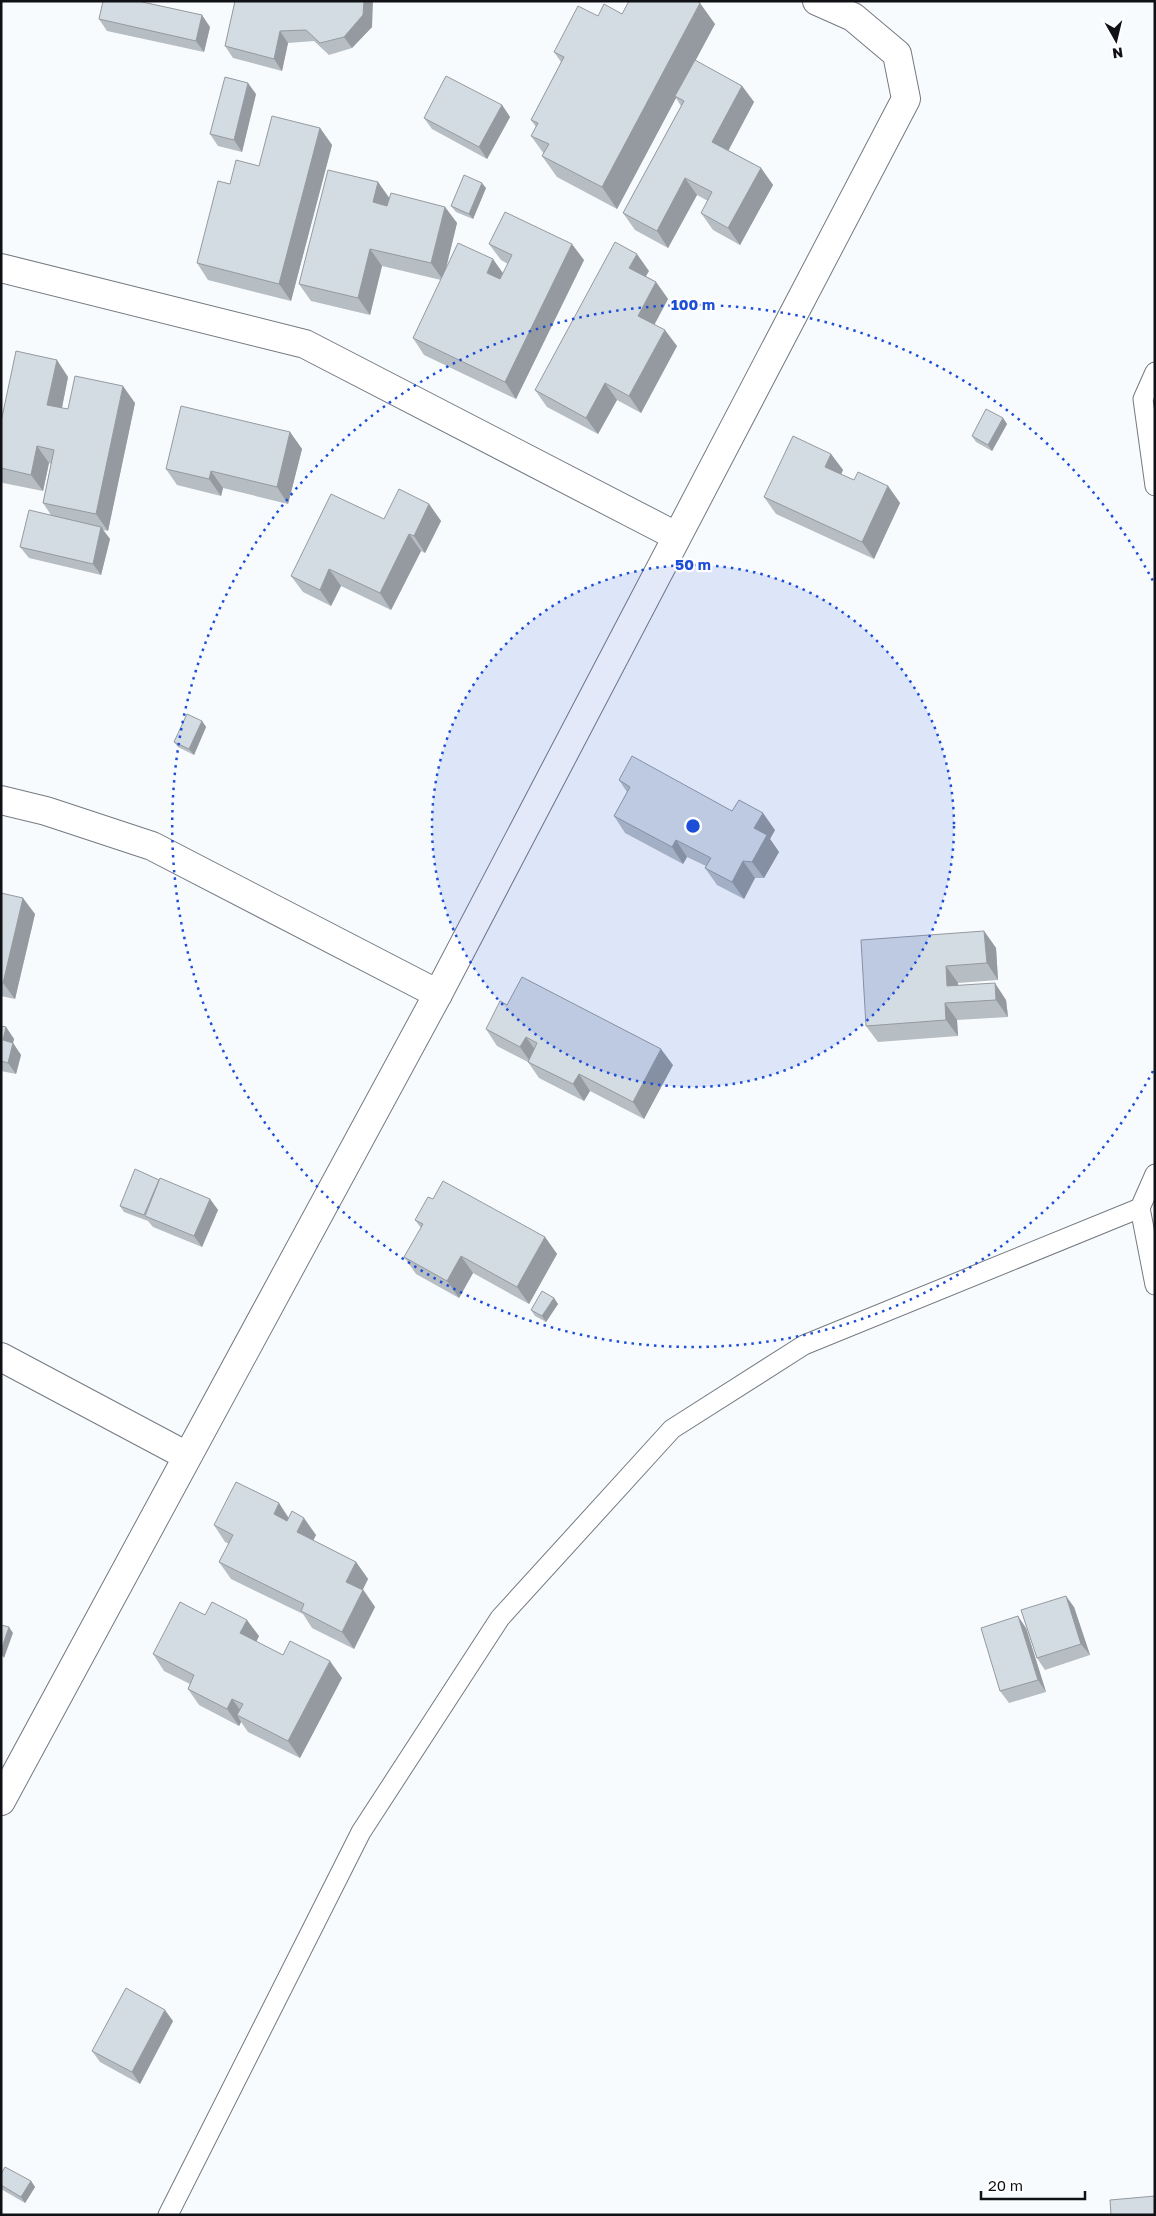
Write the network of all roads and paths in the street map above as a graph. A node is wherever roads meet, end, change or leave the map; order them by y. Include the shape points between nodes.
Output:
1 (817, 1) edge
2 (1, 268) edge
3 (1155, 372) edge
4 (1155, 486) edge
5 (676, 536) junction
6 (1, 800) edge
7 (438, 994) junction
8 (1155, 1174) edge
9 (1140, 1208) junction
10 (1155, 1285) edge
11 (1, 1357) edge
12 (187, 1456) junction
13 (1, 1801) edge
14 (168, 2215) edge

1 - 5 street via 853,18 897,54 906,99
2 - 5 street via 305,344
3 - 4 lane via 1144,398
5 - 7 street
6 - 7 street via 46,811 152,846
7 - 12 street
8 - 9 lane
9 - 10 lane
9 - 14 lane via 804,1345 672,1428 500,1618 361,1832
11 - 12 street
12 - 13 street

